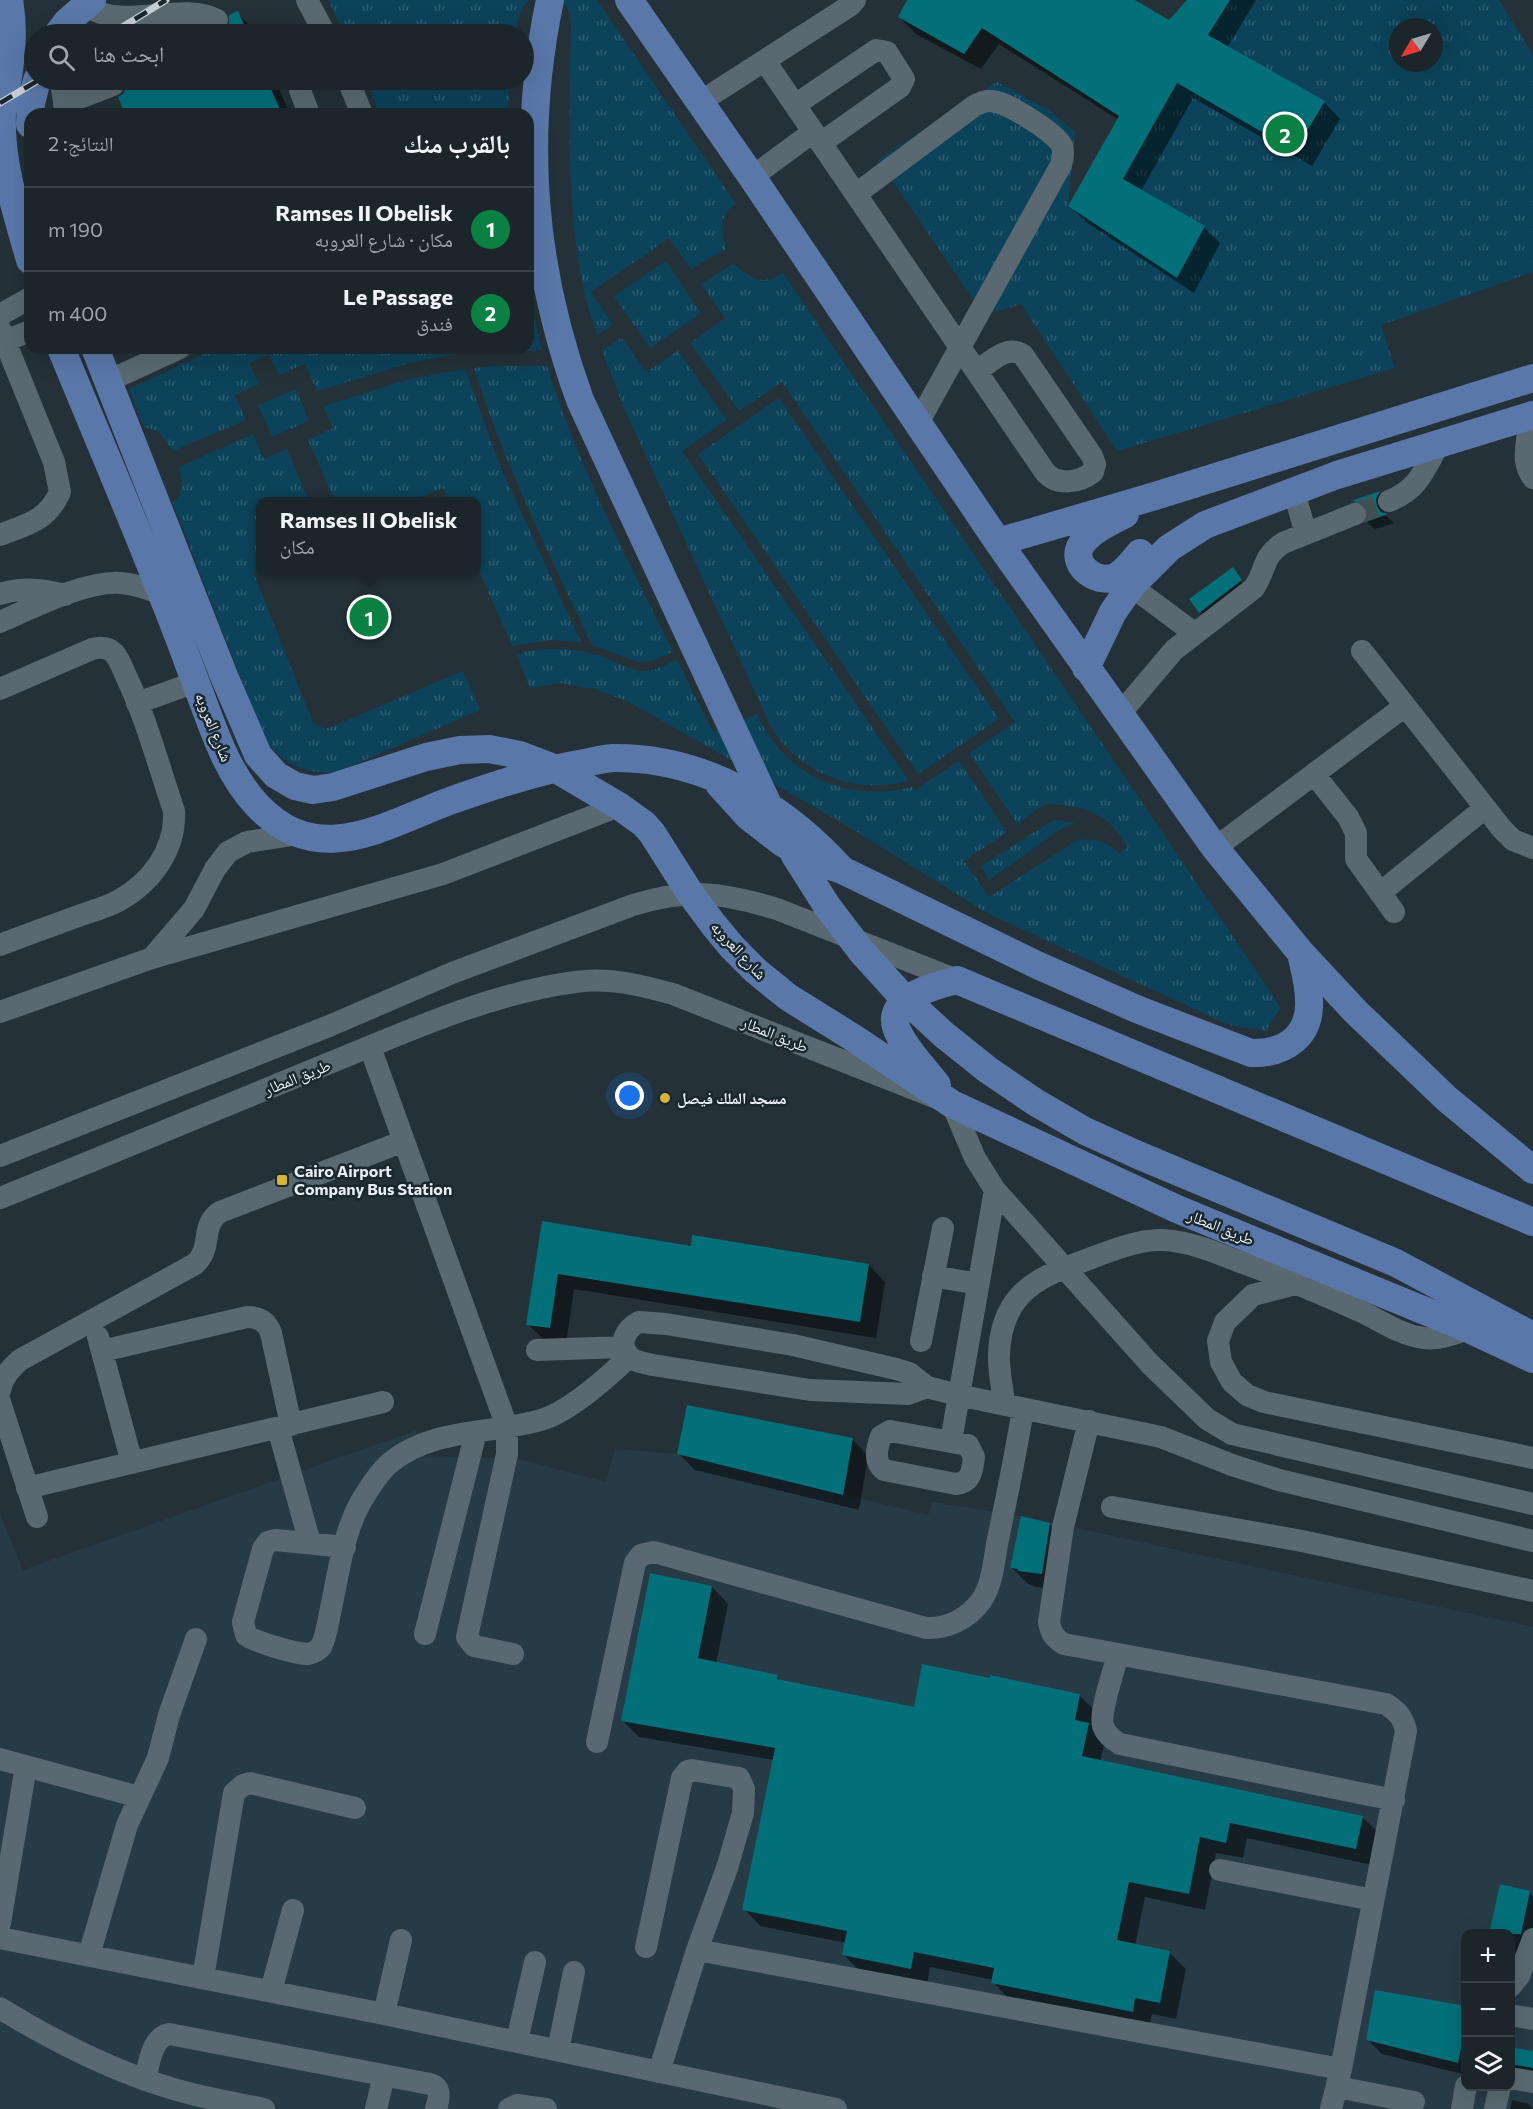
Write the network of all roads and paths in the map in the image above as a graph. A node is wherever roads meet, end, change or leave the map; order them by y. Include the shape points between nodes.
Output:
1 (9, 0) edge
2 (307, 0) edge
3 (550, 0) edge
4 (855, 0) edge
5 (635, 2) edge
6 (88, 3) edge
7 (217, 20) dead end
8 (66, 24) edge
9 (320, 24) edge
10 (765, 61) junction
11 (4, 82) edge
12 (85, 90) edge
13 (300, 90) edge
14 (352, 90) edge
15 (57, 95) edge
16 (700, 102) junction
17 (795, 105) junction
18 (40, 108) edge
19 (307, 108) edge
20 (360, 108) edge
21 (817, 138) junction
22 (752, 177) junction
23 (856, 194) junction
24 (24, 239) edge
25 (24, 301) edge
26 (0, 315) edge
27 (24, 332) edge
28 (2, 335) edge
29 (960, 346) junction
30 (64, 354) edge
31 (97, 354) edge
32 (167, 354) edge
33 (977, 371) junction
34 (1533, 378) edge
35 (108, 381) junction
36 (1530, 416) edge
37 (918, 423) junction
38 (1439, 444) junction
39 (1533, 478) edge
40 (1294, 492) junction
41 (1155, 496) junction
42 (1389, 501) tunnel mouth
43 (1355, 514) tunnel mouth
44 (1205, 525) junction
45 (1306, 534) junction
46 (0, 536) edge
47 (998, 542) junction
48 (1131, 586) junction
49 (0, 594) edge
50 (162, 594) junction
51 (65, 595) junction
52 (0, 622) edge
53 (1194, 633) junction
54 (1362, 651) dead end
55 (1086, 668) junction
56 (196, 682) junction
57 (0, 689) edge
58 (137, 703) junction
59 (1405, 706) junction
60 (1119, 715) junction
61 (554, 768) junction
62 (1314, 774) junction
63 (619, 806) junction
64 (1485, 808) junction
65 (299, 834) junction
66 (1215, 848) junction
67 (1533, 848) edge
68 (1380, 892) junction
69 (690, 893) junction
70 (1394, 912) dead end
71 (0, 945) edge
72 (1301, 953) junction
73 (152, 958) junction
74 (957, 980) junction
75 (429, 983) junction
76 (0, 1012) edge
77 (444, 1018) junction
78 (329, 1026) junction
79 (370, 1047) junction
80 (340, 1059) junction
81 (952, 1104) junction
82 (404, 1141) junction
83 (0, 1156) edge
84 (1533, 1170) edge
85 (995, 1190) junction
86 (0, 1198) edge
87 (1533, 1222) edge
88 (942, 1228) dead end
89 (1065, 1268) junction
90 (933, 1276) junction
91 (1299, 1283) junction
92 (978, 1284) junction
93 (94, 1320) junction
94 (1469, 1329) junction
95 (1533, 1336) edge
96 (921, 1341) dead end
97 (537, 1350) dead end
98 (102, 1351) junction
99 (627, 1352) junction
100 (836, 1355) junction
101 (1533, 1359) edge
102 (927, 1387) junction
103 (0, 1390) edge
104 (829, 1391) junction
105 (958, 1395) junction
106 (0, 1402) edge
107 (383, 1402) dead end
108 (1014, 1406) junction
109 (1089, 1421) junction
110 (285, 1426) junction
111 (507, 1427) junction
112 (476, 1432) junction
113 (951, 1441) dead end
114 (1533, 1458) edge
115 (132, 1463) junction
116 (27, 1488) junction
117 (1533, 1504) edge
118 (1112, 1507) dead end
119 (37, 1517) dead end
120 (1533, 1541) edge
121 (310, 1544) junction
122 (345, 1547) junction
123 (1533, 1591) edge
124 (425, 1634) dead end
125 (196, 1639) dead end
126 (513, 1654) dead end
127 (1118, 1654) junction
128 (597, 1742) dead end
129 (0, 1759) edge
130 (26, 1766) junction
131 (139, 1797) junction
132 (1394, 1800) junction
133 (355, 1808) dead end
134 (1220, 1870) dead end
135 (1373, 1900) junction
136 (293, 1910) dead end
137 (0, 1923) edge
138 (0, 1938) edge
139 (1533, 1939) edge
140 (401, 1940) dead end
141 (646, 1947) dead end
142 (697, 1950) junction
143 (89, 1955) junction
144 (535, 1962) dead end
145 (574, 1972) dead end
146 (203, 1978) junction
147 (1513, 1983) edge
148 (271, 1991) junction
149 (0, 2008) edge
150 (384, 2014) junction
151 (1515, 2016) edge
152 (1533, 2019) edge
153 (517, 2042) junction
154 (558, 2050) junction
155 (659, 2072) junction
156 (384, 2075) junction
157 (1515, 2079) edge
158 (145, 2080) junction
159 (1533, 2082) edge
160 (1336, 2089) edge
161 (1465, 2091) edge
162 (1499, 2091) edge
163 (1414, 2102) dead end
164 (264, 2109) edge
165 (376, 2109) edge
166 (436, 2109) edge
167 (509, 2109) edge
168 (546, 2109) edge
169 (836, 2109) edge
170 (1462, 2109) edge
171 (1495, 2109) edge

1 - 11 main road via 11,53
2 - 9 street
3 - 95 main road via 538,66 534,179 541,254 567,364 580,400 769,807 827,906 901,995 988,1070 1035,1102 1138,1155 1396,1263
4 - 10 street
5 - 16 main road
6 - 7 street via 91,10 107,14 188,2 204,8
6 - 8 main road
10 - 16 street
10 - 17 street
11 - 24 main road via 4,148
12 - 15 street
13 - 19 street
14 - 20 street
15 - 18 main road
16 - 22 main road
17 - 21 street
17 - 21 street via 876,50 887,52 902,74 900,87
21 - 22 street
21 - 23 street
22 - 37 main road
23 - 29 street
23 - 29 street via 980,103 1004,105 1057,138 1062,146 1061,165
25 - 26 street
27 - 28 street
28 - 46 street via 54,462 60,492 48,513
29 - 33 street
29 - 37 street
30 - 50 main road, شارع العروبه
31 - 35 main road, شارع العروبه
32 - 35 street
33 - 33 street via 1049,477 1065,482 1093,471 1092,456 1023,355 1015,350 1004,352
34 - 41 main road
35 - 61 main road, شارع العروبه via 237,706 258,755 276,775 295,786 313,790 426,757 489,749
36 - 38 main road
36 - 39 street via 1524,455
37 - 47 main road
38 - 40 main road
38 - 42 street via 1413,488
40 - 44 main road
40 - 45 street
41 - 44 main road via 1085,540 1079,549 1083,568 1106,579 1116,577 1159,537
41 - 47 main road
43 - 45 street
44 - 48 main road via 1169,548
45 - 53 street via 1275,548 1266,558 1254,588
47 - 55 main road
48 - 53 street
48 - 55 main road via 1113,612
49 - 51 street via 32,589
50 - 51 street via 120,583 95,585
50 - 56 main road, شارع العروبه
51 - 52 street
53 - 60 street via 1162,662
54 - 59 street
55 - 60 main road
56 - 58 street
56 - 65 main road, شارع العروبه via 235,777 256,805
57 - 58 street via 98,647 112,651 118,659
58 - 71 street via 174,812 171,841 160,862 148,878 117,901
59 - 62 street
59 - 64 street
60 - 66 main road
61 - 63 main road, شارع العروبه
61 - 65 main road, شارع العروبه via 493,785 374,832 347,838
61 - 72 main road via 612,758 674,765 738,787 783,815 842,870 1047,969 1251,1053 1281,1049 1303,1030 1310,1000
62 - 66 street
62 - 68 street via 1353,825 1356,859
63 - 69 main road, شارع العروبه via 652,833
63 - 73 street via 443,874
64 - 67 street via 1507,836
64 - 68 street
65 - 73 street via 247,842 228,852 194,909
66 - 72 main road
68 - 70 street
69 - 74 street via 777,909
69 - 75 street via 633,905
69 - 81 main road, شارع العروبه via 732,947 788,997
72 - 84 main road via 1447,1099
73 - 76 street
74 - 81 main road via 909,998 895,1019 901,1036
74 - 87 main road
75 - 77 street
75 - 78 street
77 - 79 street, طريق المطار
77 - 81 street, طريق المطار via 535,990 577,982 628,982 673,994
78 - 80 street
78 - 83 street
79 - 80 street, طريق المطار
79 - 82 street
80 - 86 street, طريق المطار
81 - 85 street via 975,1158
81 - 94 main road, طريق المطار via 1177,1209
82 - 93 street via 213,1216 205,1253 195,1264
82 - 111 street
85 - 89 street
85 - 92 street
88 - 90 street
89 - 91 street via 1121,1248 1160,1240 1199,1246
89 - 108 street via 1025,1289 1004,1324 999,1356
89 - 117 street via 1150,1364 1207,1419 1232,1434
90 - 92 street
90 - 96 street
91 - 94 street via 1422,1338 1444,1337
91 - 114 street via 1253,1296 1226,1322 1218,1341 1221,1362 1232,1382 1247,1395 1264,1402
92 - 105 street
93 - 98 street
93 - 103 street via 20,1360 10,1369
94 - 101 main road, طريق المطار
97 - 99 street
98 - 110 street via 247,1317 261,1320 271,1333
98 - 115 street
99 - 100 street via 624,1336 639,1322
99 - 104 street via 653,1365
99 - 111 street via 599,1384 557,1413
100 - 102 street via 909,1373
100 - 104 street
102 - 104 street via 908,1394
102 - 105 street
105 - 108 street
105 - 113 street
106 - 116 street
107 - 110 street
108 - 109 street
108 - 128 street via 1010,1489 989,1584 981,1601 968,1614 954,1624 926,1628 654,1552 641,1555 635,1563
109 - 120 street via 1161,1437 1279,1480
109 - 127 street via 1063,1527 1049,1622 1053,1635 1064,1644
110 - 115 street
110 - 121 street
111 - 112 street
111 - 126 street via 507,1454 467,1637 474,1646
112 - 122 street via 415,1447 388,1464 363,1497
112 - 124 street
115 - 116 street
116 - 119 street
118 - 123 street
121 - 122 street
121 - 122 street via 276,1540 265,1545 243,1622 246,1635 252,1640 303,1653 316,1652 321,1647
125 - 131 street via 158,1758
127 - 132 street via 1386,1704 1404,1720 1406,1731
127 - 132 street via 1102,1716 1110,1738 1119,1744
129 - 130 street
130 - 131 street
130 - 137 street
131 - 143 street
132 - 135 street
133 - 146 street via 250,1783 238,1788 234,1793
134 - 135 street
135 - 160 street
136 - 148 street
138 - 143 street
139 - 147 street
140 - 150 street
141 - 142 street via 682,1778 693,1770 736,1776 744,1789 743,1813 727,1868
142 - 155 street
142 - 160 street
143 - 146 street
144 - 153 street
145 - 154 street
146 - 148 street
148 - 150 street
149 - 158 street via 54,2040
150 - 153 street
151 - 152 street
153 - 154 street
154 - 155 street
155 - 169 street
156 - 158 street via 169,2034 157,2041
156 - 165 street
156 - 166 street via 434,2085 439,2093
157 - 159 street
158 - 164 street
160 - 163 street
161 - 170 street
162 - 171 street
167 - 168 street via 517,2104

